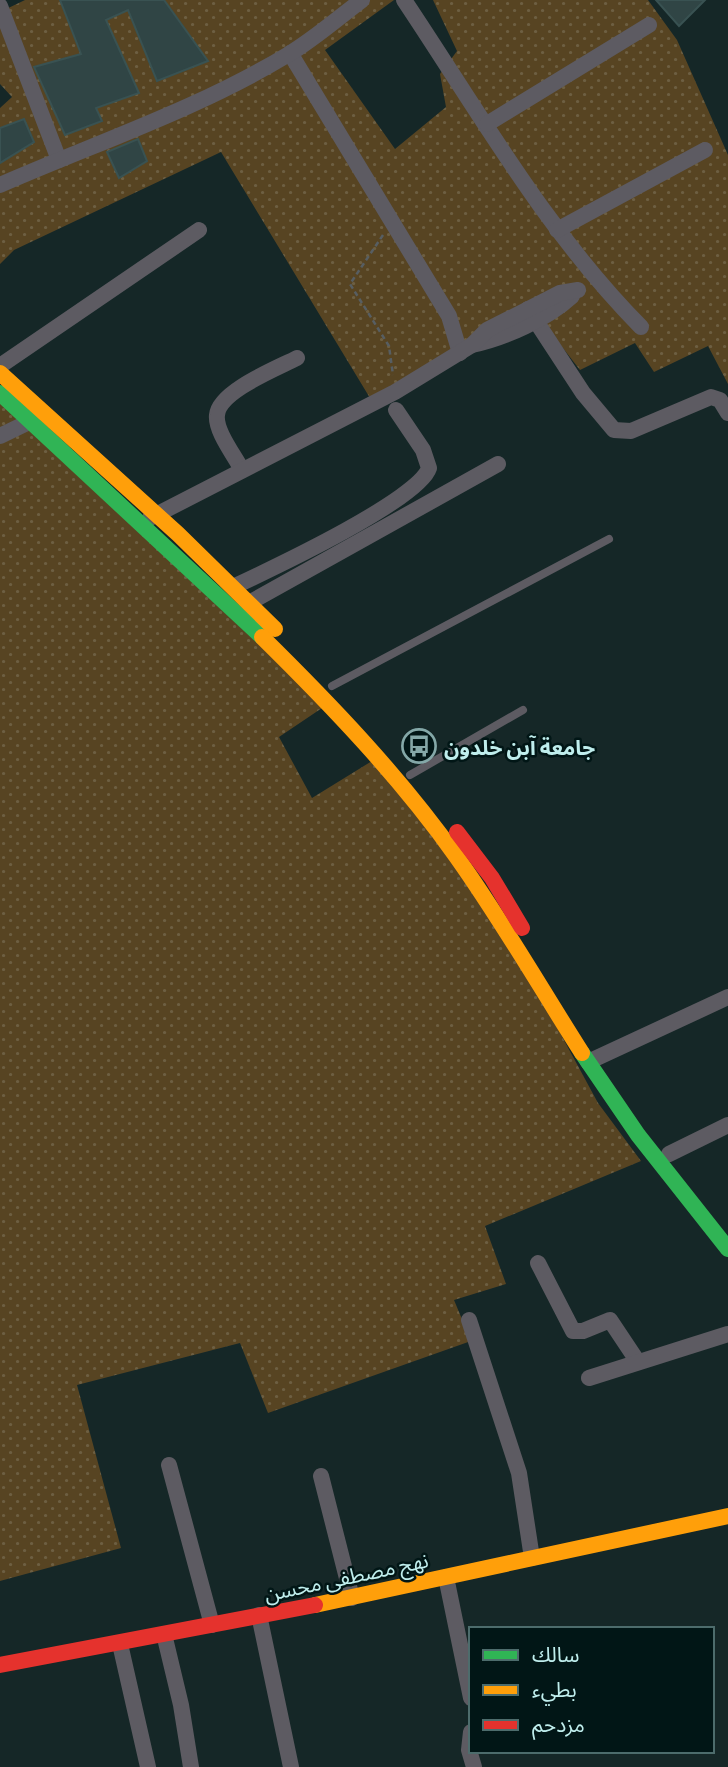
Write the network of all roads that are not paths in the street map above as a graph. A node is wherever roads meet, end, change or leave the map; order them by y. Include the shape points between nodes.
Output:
1 (362, 0) edge
2 (404, 0) edge
3 (0, 6) edge
4 (649, 25) dead end
5 (290, 54) junction
6 (487, 124) junction
7 (705, 150) dead end
8 (59, 160) junction
9 (0, 185) edge
10 (199, 230) dead end
11 (557, 230) junction
12 (596, 280) junction
13 (532, 314) junction
14 (640, 327) dead end
15 (466, 349) junction
16 (297, 358) dead end
17 (0, 366) edge
18 (0, 373) edge
19 (0, 393) edge
20 (396, 410) dead end
21 (728, 413) edge
22 (31, 421) junction
23 (0, 436) edge
24 (498, 464) dead end
25 (242, 470) junction
26 (157, 515) junction
27 (142, 523) junction
28 (609, 539) dead end
29 (233, 587) junction
30 (249, 603) junction
31 (332, 686) junction
32 (523, 710) dead end
33 (410, 775) junction
34 (728, 997) edge
35 (595, 1059) junction
36 (728, 1125) edge
37 (669, 1154) junction
38 (728, 1227) edge
39 (728, 1249) edge
40 (538, 1263) dead end
41 (469, 1320) dead end
42 (728, 1334) edge
43 (638, 1362) junction
44 (589, 1378) dead end
45 (169, 1465) dead end
46 (321, 1476) dead end
47 (728, 1518) edge
48 (532, 1558) junction
49 (446, 1577) junction
50 (352, 1598) junction
51 (258, 1615) junction
52 (212, 1625) junction
53 (164, 1634) junction
54 (120, 1644) junction
55 (0, 1665) edge
56 (469, 1688) edge
57 (148, 1767) edge
58 (191, 1767) edge
59 (290, 1767) edge

1 - 5 street
2 - 6 street
3 - 8 street
4 - 6 street
5 - 8 street via 146,124
5 - 15 street
6 - 11 street
7 - 11 street
8 - 9 street
10 - 17 street
11 - 12 street
12 - 13 street via 565,303
12 - 14 street
13 - 15 street via 491,341
13 - 21 street via 583,394 614,430 631,431 711,397 720,400
15 - 25 street via 395,392
16 - 25 street via 221,404 218,425
18 - 26 main road
19 - 22 main road
20 - 29 street via 427,457 429,468 420,483 344,530
22 - 23 street
22 - 27 main road
24 - 30 street
25 - 26 street
26 - 27 street
26 - 29 main road
27 - 35 main road via 331,705 430,822
28 - 31 lane
29 - 30 main road
30 - 31 main road
31 - 33 main road
32 - 33 lane
33 - 35 main road via 492,878
34 - 35 street
35 - 37 main road
35 - 39 main road via 646,1146
36 - 37 street
37 - 38 main road
40 - 43 street via 573,1331 610,1320
41 - 48 street via 519,1473
42 - 43 street
43 - 44 street
45 - 52 street
46 - 50 street
47 - 48 main road, نهج مصطفى محسن
48 - 49 main road, نهج مصطفى محسن
49 - 50 main road, نهج مصطفى محسن
49 - 56 street
50 - 51 main road, نهج مصطفى محسن
51 - 52 main road, نهج مصطفى محسن
51 - 59 street
52 - 53 main road, نهج مصطفى محسن
53 - 54 main road, نهج مصطفى محسن
53 - 58 street
54 - 55 main road, نهج مصطفى محسن
54 - 57 street

